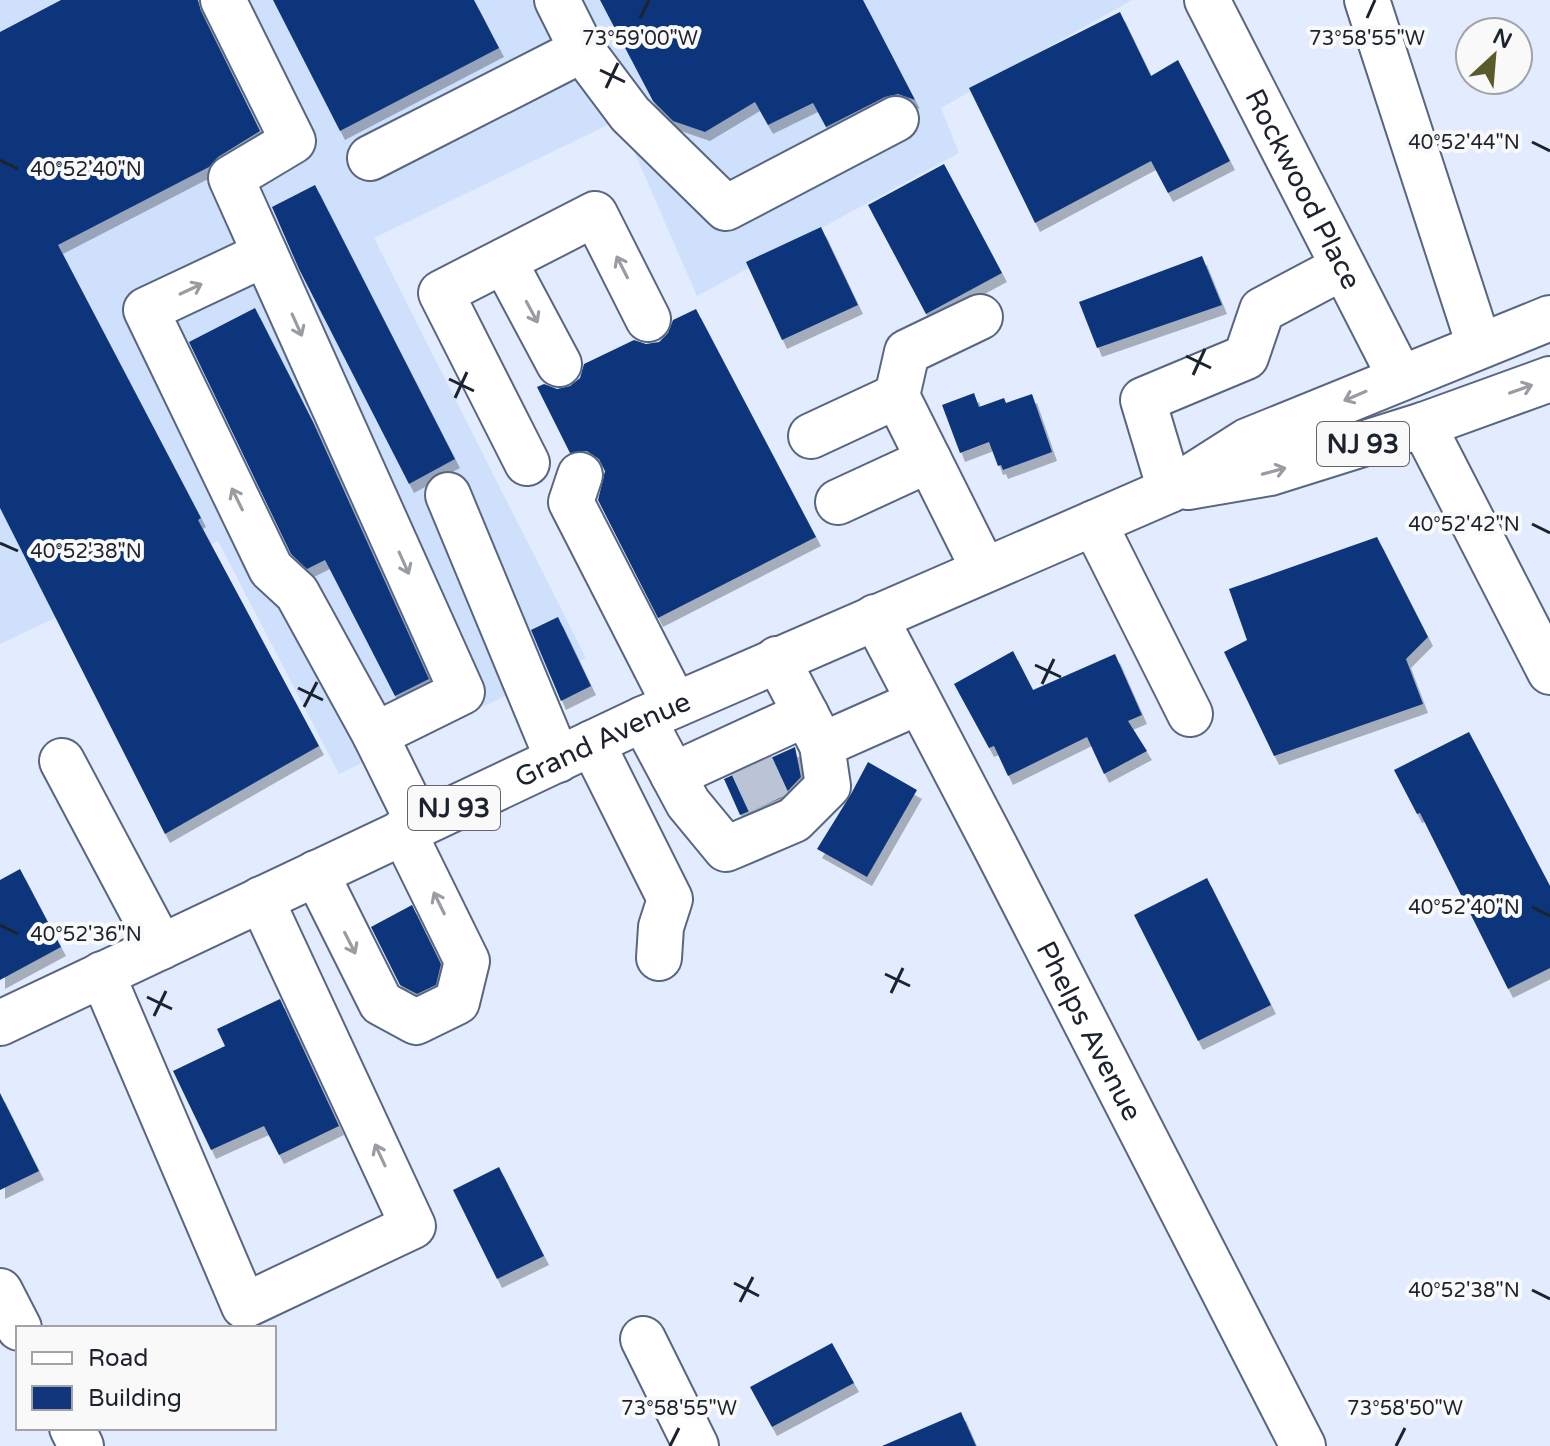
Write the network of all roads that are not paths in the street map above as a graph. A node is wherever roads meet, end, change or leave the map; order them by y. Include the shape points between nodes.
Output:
1 (223, 0) edge
2 (557, 0) edge
3 (1207, 0) edge
4 (1367, 0) edge
5 (582, 50) junction
6 (896, 119) dead end
7 (370, 158) dead end
8 (265, 254) junction
9 (504, 261) junction
10 (1343, 267) junction
11 (980, 317) dead end
12 (1550, 318) edge
13 (648, 319) dead end
14 (1479, 345) junction
15 (559, 364) dead end
16 (1400, 377) junction
17 (1550, 379) edge
18 (897, 396) junction
19 (1423, 425) junction
20 (811, 436) dead end
21 (929, 460) junction
22 (527, 463) dead end
23 (580, 475) dead end
24 (1170, 490) junction
25 (448, 495) dead end
26 (838, 502) dead end
27 (1094, 523) junction
28 (984, 570) junction
29 (875, 617) junction
30 (777, 659) junction
31 (1550, 672) edge
32 (919, 702) junction
33 (659, 712) junction
34 (1190, 714) dead end
35 (814, 730) junction
36 (375, 735) junction
37 (575, 752) junction
38 (62, 761) dead end
39 (673, 775) junction
40 (761, 784) junction
41 (411, 828) junction
42 (316, 873) junction
43 (261, 899) junction
44 (161, 947) junction
45 (659, 958) dead end
46 (102, 974) junction
47 (0, 1023) edge
48 (0, 1291) edge
49 (18, 1326) edge
50 (643, 1339) dead end
51 (696, 1446) edge
52 (1303, 1446) edge

1 - 8 main road via 293,141 231,178
2 - 5 main road
3 - 10 main road, Rockwood Place
4 - 14 main road
5 - 6 main road via 630,114 726,208
5 - 7 main road
8 -> 36 main road via 462,692
36 -> 8 main road via 297,593 271,569 146,310
13 -> 9 main road via 595,214
9 -> 15 main road
9 - 22 main road via 441,293
10 - 16 main road, Rockwood Place
10 - 24 main road via 1262,310 1246,357 1143,400
11 - 18 main road via 907,352
12 - 14 main road, Grand Avenue / NJ 93
14 - 16 main road, Grand Avenue / NJ 93
16 -> 24 main road, Grand Avenue / NJ 93 via 1247,441
19 -> 17 main road, Grand Avenue / NJ 93
18 - 20 main road
18 - 21 main road
24 -> 19 main road, Grand Avenue / NJ 93 via 1270,473
19 - 31 main road
21 - 26 main road
21 - 28 main road
23 - 33 main road via 571,502
24 - 27 main road, Grand Avenue / NJ 93
25 - 37 main road
27 - 28 main road, Grand Avenue / NJ 93
27 - 34 main road
28 - 29 main road, Grand Avenue / NJ 93
29 - 30 main road, Grand Avenue / NJ 93
29 - 32 main road, Phelps Avenue
30 - 33 main road, Grand Avenue / NJ 93
30 - 35 main road
32 - 35 main road
32 - 52 main road, Phelps Avenue
33 - 37 main road, Grand Avenue / NJ 93
33 - 39 main road
35 - 40 main road
35 - 40 main road via 828,786 794,820
36 - 41 main road
37 - 41 main road, Grand Avenue / NJ 93
37 - 45 main road via 670,899
38 - 44 main road
39 - 40 main road
39 - 40 main road via 688,803 726,849
41 - 42 main road, Grand Avenue / NJ 93
42 -> 41 main road via 381,1003 416,1022 457,1002 467,961
42 - 43 main road, Grand Avenue / NJ 93
43 - 44 main road, Grand Avenue / NJ 93
46 -> 43 main road via 244,1306 413,1226
44 - 46 main road, Grand Avenue / NJ 93
46 - 47 main road, Grand Avenue / NJ 93
48 - 49 main road
50 - 51 main road

